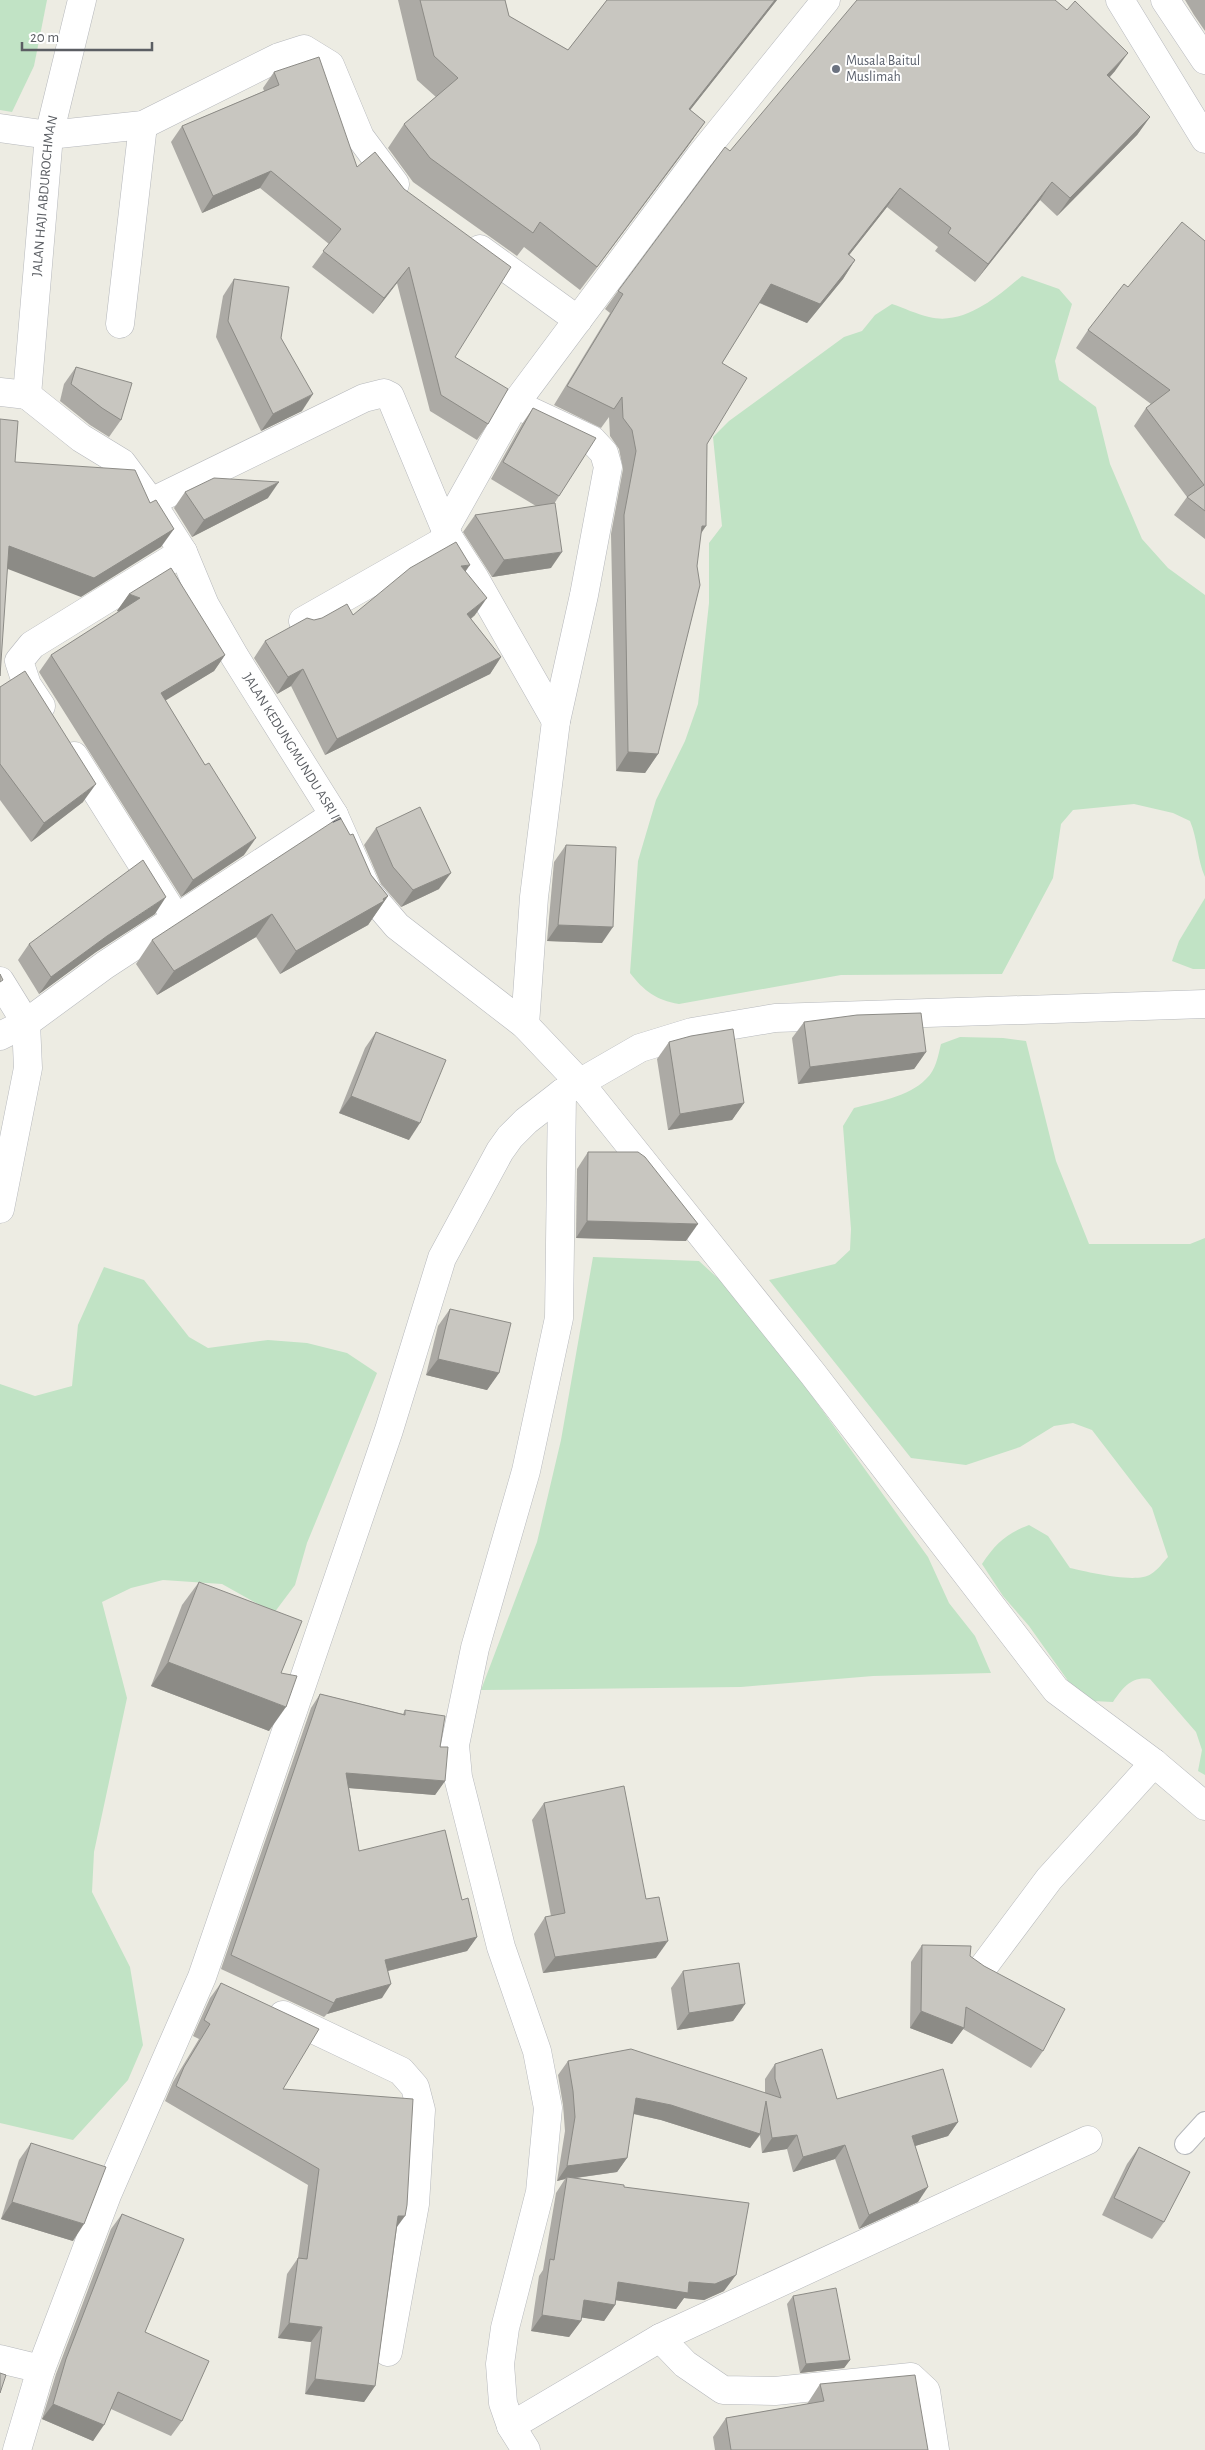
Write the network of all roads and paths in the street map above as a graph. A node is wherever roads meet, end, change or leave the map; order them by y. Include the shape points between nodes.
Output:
1 (82, 0) edge
2 (826, 0) edge
3 (1120, 0) edge
4 (1165, 0) edge
5 (1205, 60) edge
6 (143, 125) junction
7 (0, 128) edge
8 (49, 136) junction
9 (1205, 139) edge
10 (410, 199) edge
11 (458, 234) edge
12 (578, 320) junction
13 (120, 324) dead end
14 (0, 392) edge
15 (27, 396) junction
16 (515, 404) junction
17 (151, 502) junction
18 (447, 534) junction
19 (183, 552) junction
20 (304, 621) edge
21 (556, 721) junction
22 (334, 815) junction
23 (176, 918) junction
24 (0, 981) edge
25 (1205, 1004) edge
26 (26, 1023) junction
27 (525, 1025) junction
28 (0, 1036) edge
29 (571, 1088) junction
30 (0, 1210) edge
31 (1154, 1763) junction
32 (1205, 1806) edge
33 (981, 1970) edge
34 (256, 2002) edge
35 (1205, 2122) edge
36 (1088, 2140) dead end
37 (1185, 2144) dead end
38 (660, 2338) junction
39 (388, 2352) dead end
40 (0, 2360) edge
41 (41, 2369) junction
42 (511, 2426) junction
43 (17, 2450) edge
44 (526, 2450) edge
45 (935, 2450) edge

1 - 8 street, JALAN HAJI ABDUROCHMAN
2 - 12 street via 700,156
3 - 9 street
4 - 5 street
6 - 8 street
6 - 10 street via 279,57 304,50 330,65 360,136 402,193
6 - 13 street
7 - 8 street
8 - 15 street, JALAN HAJI ABDUROCHMAN
11 - 12 street
12 - 16 street
14 - 15 street
15 - 17 street, JALAN KEDUNGMUNDU ASRI II via 81,438 122,463
16 - 18 street
16 - 21 street via 592,440 604,453 608,467
17 - 18 street via 364,398 384,393 394,402
17 - 19 street, JALAN KEDUNGMUNDU ASRI II
18 - 20 street
18 - 21 street
19 - 22 street, JALAN KEDUNGMUNDU ASRI II via 206,605 235,657
19 - 23 street via 32,645 19,661 27,685
21 - 27 street via 534,897
22 - 23 street
22 - 27 street, JALAN KEDUNGMUNDU ASRI II via 368,892 397,926
23 - 26 street
24 - 26 street
25 - 29 street via 775,1018 692,1032 640,1048
26 - 28 street
26 - 30 street via 28,1068
27 - 29 street, JALAN KEDUNGMUNDU ASRI II
29 - 31 street, JALAN KEDUNGMUNDU ASRI II via 813,1374 1056,1690
29 - 41 street via 510,1137 442,1258 211,1981 107,2196
29 - 42 street via 559,1318 526,1470 476,1648 455,1745 458,1777 501,1947 537,2051 548,2108 540,2192 505,2328 500,2364 503,2403
31 - 32 street, JALAN KEDUNGMUNDU ASRI II
31 - 33 street via 1048,1879
34 - 39 street via 401,2071 415,2087 421,2110 415,2204
35 - 37 lane
36 - 38 street
38 - 42 street
38 - 45 street via 685,2364 723,2390 775,2391 910,2377 926,2391
40 - 41 street
41 - 43 street
42 - 44 street

